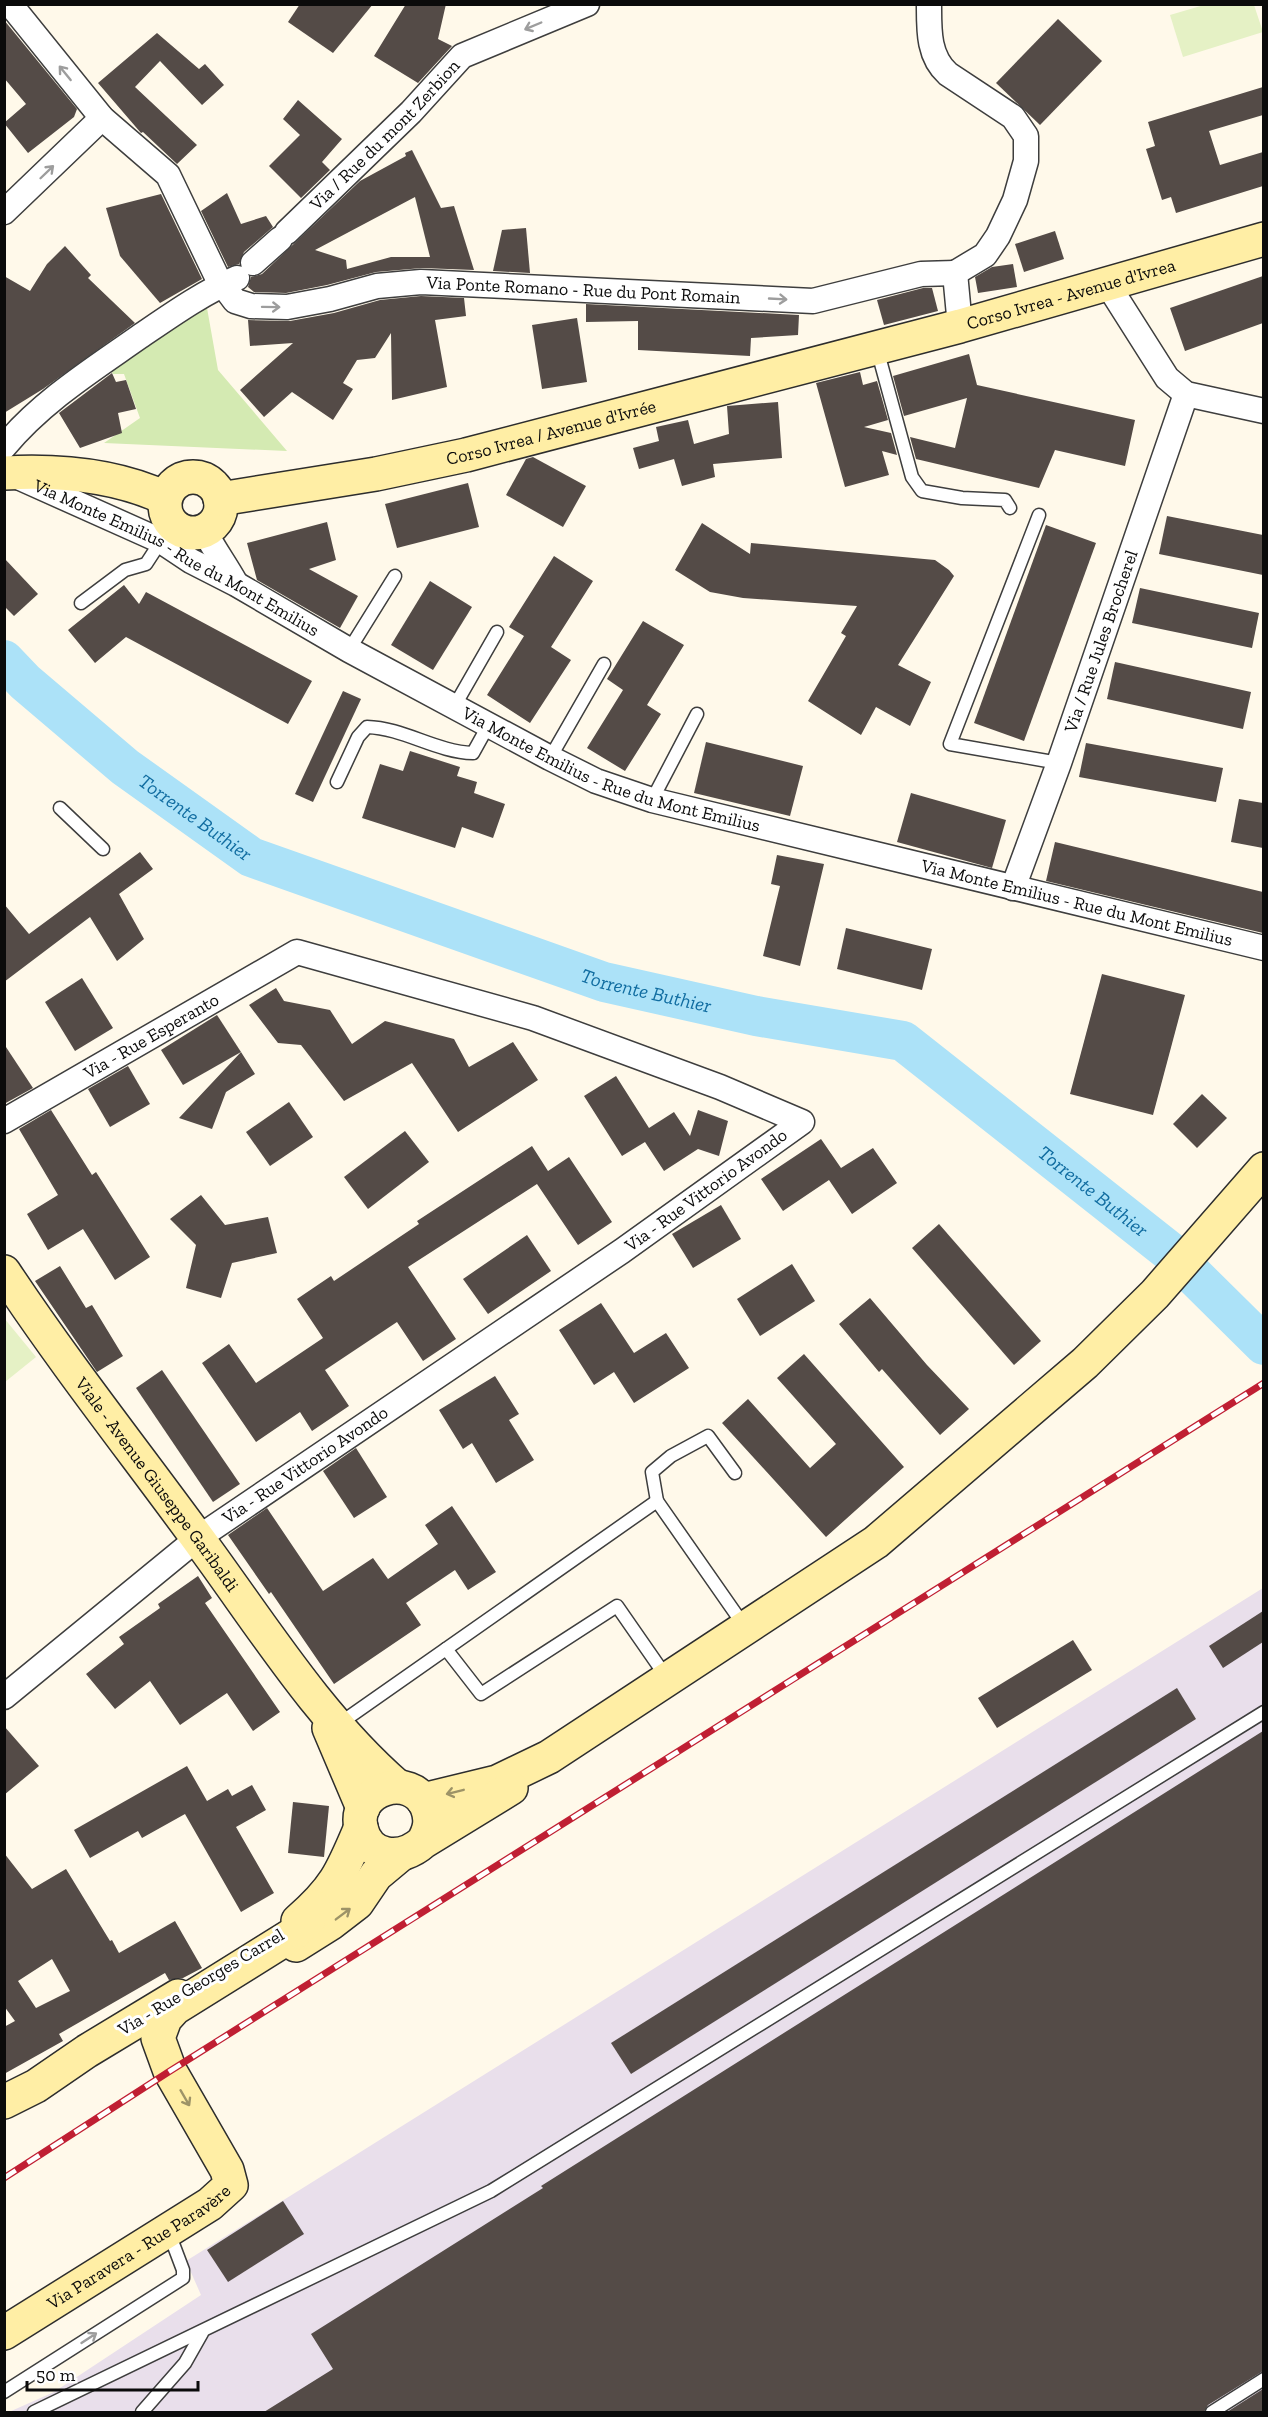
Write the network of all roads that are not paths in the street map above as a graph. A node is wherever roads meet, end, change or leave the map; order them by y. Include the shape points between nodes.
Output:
1 (10, 4) edge
2 (587, 4) edge
3 (929, 4) edge
4 (102, 118) junction
5 (4, 212) edge
6 (1263, 239) edge
7 (955, 273) junction
8 (237, 275) junction
9 (1108, 285) junction
10 (960, 327) junction
11 (877, 349) junction
12 (1186, 394) junction
13 (1263, 411) edge
14 (5, 464) edge
15 (165, 498) junction
16 (220, 499) junction
17 (1010, 508) dead end
18 (1040, 515) dead end
19 (204, 530) junction
20 (161, 541) junction
21 (395, 576) dead end
22 (229, 579) junction
23 (81, 603) dead end
24 (497, 632) dead end
25 (350, 650) junction
26 (604, 664) dead end
27 (454, 707) junction
28 (697, 714) dead end
29 (488, 726) junction
30 (550, 758) junction
31 (1059, 763) junction
32 (337, 782) dead end
33 (652, 800) junction
34 (60, 808) dead end
35 (103, 849) dead end
36 (1013, 888) junction
37 (1263, 948) edge
38 (297, 952) joint
39 (4, 1121) edge
40 (1262, 1172) edge
41 (4, 1272) edge
42 (735, 1473) dead end
43 (657, 1500) junction
44 (198, 1538) junction
45 (745, 1627) junction
46 (446, 1649) junction
47 (668, 1679) junction
48 (4, 1697) edge
49 (313, 1697) junction
50 (1263, 1712) edge
51 (338, 1725) junction
52 (549, 1757) junction
53 (410, 1793) junction
54 (362, 1818) junction
55 (412, 1849) junction
56 (314, 1907) junction
57 (161, 2035) junction
58 (36, 2086) junction
59 (4, 2102) edge
60 (167, 2230) junction
61 (4, 2332) edge
62 (202, 2333) junction
63 (1263, 2379) edge
64 (4, 2392) edge
65 (34, 2412) edge
66 (142, 2412) edge
67 (1212, 2412) edge

4 -> 1 street
2 -> 8 street, Via / Rue du mont Zerbion via 462,56 411,112
3 - 7 street via 929,38 938,66 1013,117 1026,136 1024,171 999,236 985,255
5 -> 4 street
4 - 8 street via 168,175
6 - 9 street, Corso Ivrea - Avenue d'Ivrea
8 -> 7 street, Via Ponte Romano - Rue du Pont Romain via 235,301 251,306 287,307 377,286 421,282 813,301 921,274
7 - 10 street
8 - 14 street, Via / Rue du mont Zerbion via 175,312 40,410 21,427
9 - 10 street, Corso Ivrea - Avenue d'Ivrea
9 - 12 street via 1167,378
10 - 11 street, Corso Ivrea - Avenue d'Ivrea
11 - 16 street, Corso Ivrea / Avenue d'Ivrée via 428,465
11 - 17 lane via 912,477 922,491 1005,500
12 - 13 street
12 - 31 street, Via / Rue Jules Brocherel
14 - 15 street via 122,482
14 - 20 street, Via Monte Emilius - Rue du Mont Emilius via 48,489
15 - 16 street via 179,480 194,476 208,480
15 - 19 street via 169,519 179,529 193,533
16 - 19 street via 218,519
18 - 31 lane via 950,744
19 - 22 street
20 - 22 street, Via Monte Emilius - Rue du Mont Emilius
20 - 23 lane via 146,564 125,570
21 - 25 lane
22 - 25 street, Via Monte Emilius - Rue du Mont Emilius
24 - 27 lane
25 - 27 street, Via Monte Emilius - Rue du Mont Emilius
26 - 30 lane
27 - 29 street, Via Monte Emilius - Rue du Mont Emilius
28 - 33 lane
29 - 30 street, Via Monte Emilius - Rue du Mont Emilius
29 - 32 lane via 473,753 459,753 381,727 367,727 358,736
30 - 33 street, Via Monte Emilius - Rue du Mont Emilius via 596,781
31 - 36 street, Via / Rue Jules Brocherel
33 - 36 street, Via Monte Emilius - Rue du Mont Emilius
34 - 35 lane
36 - 37 street, Via Monte Emilius - Rue du Mont Emilius
38 - 39 street, Via - Rue Esperanto
38 - 44 street, Via - Rue Vittorio Avondo via 532,1018 720,1087 802,1122 621,1251
40 - 45 street via 1155,1294 1085,1363 876,1542
41 - 44 street, Viale - Avenue Giuseppe Garibaldi via 65,1362
42 - 43 lane via 708,1436 670,1456 652,1472
43 - 45 lane
43 - 46 lane
44 - 48 street
44 - 49 street, Viale - Avenue Giuseppe Garibaldi
45 - 47 street
46 - 47 lane via 481,1694 617,1606
46 - 51 lane
47 - 52 street
49 - 51 street, Viale - Avenue Giuseppe Garibaldi
49 - 54 street, Viale - Avenue Giuseppe Garibaldi via 333,1734
50 - 62 lane via 491,2191
51 - 53 street, Viale - Avenue Giuseppe Garibaldi via 379,1770
52 -> 53 street via 497,1782
52 - 55 street via 530,1777
53 - 54 street via 382,1788 368,1799
53 - 55 street via 430,1815 430,1825
54 - 55 street via 364,1837 374,1849 386,1854
54 - 56 street, Via - Rue Georges Carrel via 349,1860
57 -> 55 street via 331,1923 357,1903 376,1875
56 - 57 street via 309,1919 292,1935 175,2008
56 - 58 street, Via - Rue Georges Carrel via 267,1945 128,2026
57 - 58 street via 116,2048
57 -> 60 street, Via Paravera - Rue Paravère via 183,2095 227,2170 231,2185 210,2204
58 - 59 street, Via - Rue Georges Carrel
60 - 61 street, Via Paravera - Rue Paravère
64 -> 60 lane via 183,2278
62 - 65 lane
62 - 66 lane via 185,2363
63 - 67 lane

